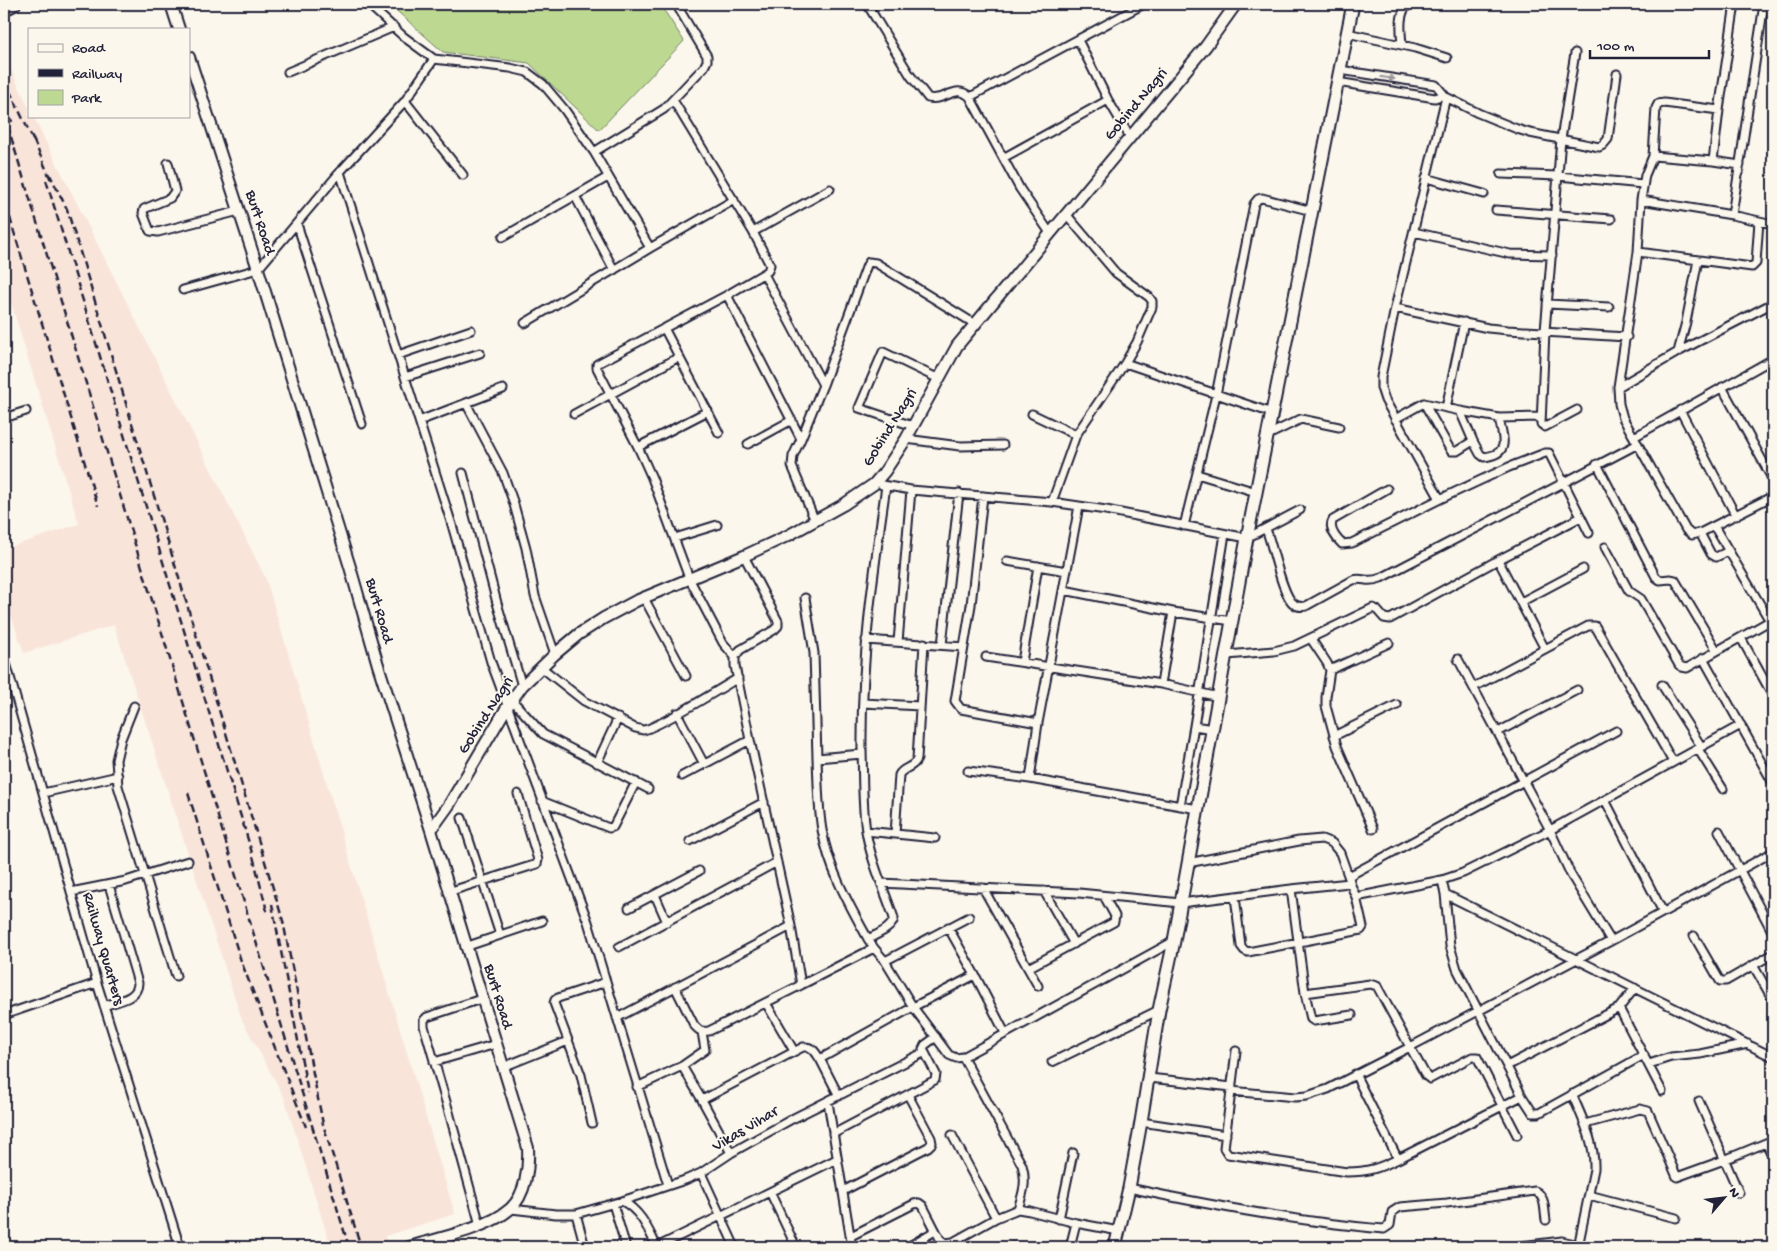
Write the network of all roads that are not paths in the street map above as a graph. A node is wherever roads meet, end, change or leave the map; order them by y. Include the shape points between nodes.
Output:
1 (14, 4) edge
2 (171, 4) edge
3 (368, 4) edge
4 (676, 4) edge
5 (867, 4) edge
6 (1144, 4) edge
7 (1236, 4) edge
8 (1353, 4) edge
9 (1408, 4) edge
10 (1735, 4) edge
11 (1764, 4) edge
12 (4, 9) edge
13 (394, 27) junction
14 (179, 28) edge
15 (1347, 33) junction
16 (1078, 40) junction
17 (1402, 45) junction
18 (1575, 53) dead end
19 (1447, 58) dead end
20 (434, 59) junction
21 (190, 60) edge
22 (1340, 70) junction
23 (288, 72) dead end
24 (1617, 74) dead end
25 (1337, 82) junction
26 (1445, 96) junction
27 (970, 97) junction
28 (673, 100) junction
29 (1108, 100) junction
30 (405, 101) junction
31 (1719, 110) junction
32 (1130, 137) junction
33 (1561, 138) junction
34 (594, 152) junction
35 (1652, 156) junction
36 (1003, 158) junction
37 (1713, 161) junction
38 (168, 163) dead end
39 (1740, 165) junction
40 (340, 172) junction
41 (1501, 174) dead end
42 (463, 175) dead end
43 (1558, 176) junction
44 (608, 177) junction
45 (1426, 178) junction
46 (1643, 184) junction
47 (830, 189) dead end
48 (1484, 194) dead end
49 (576, 196) junction
50 (734, 200) junction
51 (1641, 200) junction
52 (1496, 210) dead end
53 (239, 211) junction
54 (1312, 211) junction
55 (1066, 214) junction
56 (1555, 214) junction
57 (1732, 215) junction
58 (1611, 219) dead end
59 (1759, 221) junction
60 (297, 224) junction
61 (1773, 224) edge
62 (753, 232) junction
63 (1414, 232) junction
64 (1050, 233) junction
65 (503, 237) dead end
66 (650, 248) junction
67 (1638, 252) junction
68 (1552, 255) junction
69 (1698, 260) junction
70 (258, 269) junction
71 (614, 270) junction
72 (764, 274) junction
73 (183, 290) dead end
74 (727, 295) junction
75 (1773, 303) edge
76 (1547, 304) junction
77 (1609, 307) dead end
78 (1394, 308) junction
79 (1464, 322) junction
80 (525, 323) dead end
81 (975, 324) junction
82 (664, 328) junction
83 (471, 330) dead end
84 (1545, 331) junction
85 (1627, 337) junction
86 (1678, 352) junction
87 (480, 353) dead end
88 (398, 355) junction
89 (679, 357) junction
90 (1773, 360) edge
91 (1125, 363) junction
92 (405, 377) junction
93 (939, 379) junction
94 (823, 385) junction
95 (1618, 387) junction
96 (1722, 387) junction
97 (504, 389) dead end
98 (610, 394) junction
99 (1216, 395) junction
100 (466, 403) junction
101 (1424, 403) junction
102 (1446, 408) junction
103 (1576, 410) dead end
104 (1680, 410) junction
105 (26, 411) dead end
106 (708, 411) junction
107 (1460, 411) junction
108 (1272, 413) junction
109 (574, 414) dead end
110 (1032, 414) dead end
111 (1540, 417) junction
112 (4, 418) edge
113 (1499, 418) junction
114 (1395, 419) junction
115 (792, 420) junction
116 (419, 421) junction
117 (362, 424) dead end
118 (913, 426) junction
119 (1338, 427) dead end
120 (719, 433) dead end
121 (1076, 435) junction
122 (1268, 435) junction
123 (1634, 437) junction
124 (801, 439) junction
125 (906, 439) junction
126 (1473, 442) junction
127 (748, 444) dead end
128 (1638, 444) junction
129 (1003, 445) dead end
130 (638, 447) junction
131 (1597, 464) junction
132 (463, 474) dead end
133 (1197, 474) junction
134 (1773, 480) edge
135 (1563, 482) junction
136 (874, 484) junction
137 (886, 486) junction
138 (1387, 489) dead end
139 (911, 490) junction
140 (1256, 492) junction
141 (959, 493) junction
142 (983, 496) junction
143 (1773, 496) edge
144 (1440, 499) junction
145 (1052, 502) junction
146 (1079, 506) junction
147 (1300, 510) dead end
148 (1736, 516) junction
149 (1581, 517) junction
150 (815, 521) junction
151 (717, 525) dead end
152 (1184, 526) junction
153 (1714, 526) junction
154 (1266, 529) junction
155 (1589, 533) dead end
156 (1700, 533) junction
157 (1225, 534) junction
158 (675, 538) junction
159 (1247, 538) junction
160 (1605, 546) dead end
161 (1728, 551) junction
162 (744, 556) junction
163 (1498, 560) junction
164 (1007, 561) dead end
165 (1038, 566) junction
166 (1584, 569) dead end
167 (1067, 571) junction
168 (689, 578) junction
169 (1064, 590) junction
170 (644, 598) junction
171 (805, 598) dead end
172 (1521, 602) junction
173 (1173, 612) junction
174 (1213, 618) junction
175 (1772, 620) edge
176 (1232, 622) junction
177 (1741, 638) junction
178 (1311, 639) junction
179 (866, 640) junction
180 (898, 642) junction
181 (924, 643) junction
182 (1389, 643) dead end
183 (942, 645) junction
184 (964, 647) junction
185 (1545, 649) junction
186 (1717, 651) junction
187 (555, 654) junction
188 (1227, 655) junction
189 (4, 656) edge
190 (735, 657) junction
191 (986, 657) dead end
192 (1703, 658) junction
193 (1458, 659) dead end
194 (1022, 662) junction
195 (1050, 666) junction
196 (541, 667) junction
197 (1330, 670) junction
198 (686, 676) dead end
199 (738, 678) junction
200 (1161, 684) junction
201 (1662, 685) dead end
202 (522, 686) junction
203 (1474, 687) junction
204 (1577, 690) dead end
205 (1200, 692) junction
206 (1773, 696) edge
207 (1219, 697) junction
208 (510, 703) junction
209 (863, 703) junction
210 (1397, 705) dead end
211 (134, 706) dead end
212 (920, 706) junction
213 (677, 713) junction
214 (618, 718) junction
215 (1038, 723) junction
216 (1741, 725) junction
217 (1194, 726) junction
218 (1213, 728) junction
219 (1616, 731) dead end
220 (1498, 732) junction
221 (1334, 736) junction
222 (750, 740) junction
223 (1700, 748) junction
224 (862, 754) junction
225 (817, 758) junction
226 (1673, 762) junction
227 (597, 763) junction
228 (704, 764) junction
229 (968, 771) dead end
230 (118, 776) junction
231 (682, 776) dead end
232 (1030, 779) junction
233 (636, 782) junction
234 (1524, 782) junction
235 (1773, 783) edge
236 (648, 789) dead end
237 (1722, 789) dead end
238 (43, 793) junction
239 (518, 794) dead end
240 (1605, 800) junction
241 (542, 801) junction
242 (764, 802) junction
243 (1180, 806) junction
244 (1198, 809) junction
245 (462, 818) dead end
246 (1373, 829) dead end
247 (431, 830) junction
248 (1550, 830) junction
249 (1719, 831) dead end
250 (866, 832) junction
251 (895, 834) junction
252 (935, 838) dead end
253 (690, 841) dead end
254 (1773, 852) edge
255 (188, 861) dead end
256 (777, 862) junction
257 (1188, 863) junction
258 (1740, 870) junction
259 (699, 872) dead end
260 (145, 875) junction
261 (1350, 880) junction
262 (1442, 880) junction
263 (483, 882) junction
264 (881, 883) junction
265 (109, 885) junction
266 (983, 888) junction
267 (1291, 889) junction
268 (1044, 891) junction
269 (72, 892) junction
270 (448, 892) junction
271 (1445, 894) junction
272 (655, 895) junction
273 (1104, 896) junction
274 (1235, 896) junction
275 (1356, 897) junction
276 (1181, 903) junction
277 (629, 908) dead end
278 (1663, 912) junction
279 (969, 917) dead end
280 (542, 921) dead end
281 (667, 922) junction
282 (791, 926) junction
283 (948, 927) junction
284 (1773, 932) edge
285 (500, 935) junction
286 (1694, 936) dead end
287 (868, 939) junction
288 (1174, 941) junction
289 (1611, 941) junction
290 (1298, 943) junction
291 (1074, 944) junction
292 (465, 947) junction
293 (620, 947) dead end
294 (874, 948) junction
295 (1773, 954) edge
296 (1576, 959) junction
297 (885, 961) junction
298 (1753, 965) junction
299 (1028, 968) junction
300 (176, 976) dead end
301 (975, 976) junction
302 (606, 982) junction
303 (97, 983) junction
304 (801, 985) junction
305 (1038, 986) dead end
306 (675, 987) junction
307 (1635, 988) junction
308 (1304, 993) junction
309 (481, 999) junction
310 (1773, 1000) edge
311 (766, 1003) junction
312 (104, 1006) junction
313 (914, 1007) junction
314 (1619, 1008) junction
315 (1159, 1010) junction
316 (1478, 1012) junction
317 (4, 1015) edge
318 (1352, 1015) dead end
319 (618, 1018) junction
320 (702, 1032) junction
321 (1005, 1033) junction
322 (936, 1037) junction
323 (568, 1041) junction
324 (496, 1044) junction
325 (1748, 1044) junction
326 (1410, 1047) junction
327 (794, 1051) junction
328 (1236, 1051) dead end
329 (923, 1053) junction
330 (1644, 1055) junction
331 (963, 1057) junction
332 (1773, 1057) edge
333 (820, 1059) junction
334 (434, 1062) junction
335 (1052, 1062) dead end
336 (1649, 1064) junction
337 (503, 1066) junction
338 (682, 1066) junction
339 (1507, 1066) junction
340 (1355, 1074) junction
341 (1149, 1078) junction
342 (637, 1087) junction
343 (1231, 1089) junction
344 (1662, 1091) dead end
345 (908, 1094) junction
346 (1572, 1094) junction
347 (839, 1096) junction
348 (1522, 1096) junction
349 (702, 1100) junction
350 (1699, 1101) dead end
351 (828, 1102) junction
352 (1503, 1106) junction
353 (1141, 1122) junction
354 (592, 1124) dead end
355 (1585, 1124) junction
356 (833, 1134) junction
357 (952, 1135) dead end
358 (1226, 1135) junction
359 (1517, 1136) dead end
360 (1770, 1141) edge
361 (731, 1153) junction
362 (1073, 1153) dead end
363 (1773, 1158) edge
364 (837, 1159) junction
365 (1398, 1159) junction
366 (1724, 1160) junction
367 (701, 1173) junction
368 (668, 1185) junction
369 (1129, 1188) junction
370 (843, 1191) junction
371 (770, 1192) junction
372 (1739, 1193) dead end
373 (1589, 1195) junction
374 (622, 1201) junction
375 (613, 1204) junction
376 (511, 1209) junction
377 (1018, 1209) junction
378 (576, 1214) junction
379 (720, 1215) junction
380 (996, 1218) junction
381 (1676, 1218) dead end
382 (1059, 1219) junction
383 (1546, 1220) dead end
384 (1076, 1223) junction
385 (480, 1225) junction
386 (935, 1231) junction
387 (1119, 1231) junction
388 (850, 1236) junction
389 (4, 1239) edge
390 (1578, 1246) edge
391 (6, 1247) edge
392 (180, 1247) edge
393 (408, 1247) edge
394 (585, 1247) edge
395 (626, 1247) edge
396 (657, 1247) edge
397 (735, 1247) edge
398 (796, 1247) edge
399 (852, 1247) edge
400 (909, 1247) edge
401 (1070, 1247) edge
402 (1115, 1247) edge
403 (1512, 1247) edge
404 (1588, 1247) edge

1 - 12 highway
2 - 14 street
3 - 13 street
4 - 28 street via 707,61
5 - 27 street via 910,75 928,98 935,100 958,91
6 - 16 street
7 - 32 street, Gobind Nagri via 1206,46
8 - 15 main road
9 - 17 street via 1402,14
10 - 31 street
11 - 39 street
13 - 20 street
13 - 23 street
15 - 17 street
15 - 22 main road
16 - 27 street
16 - 29 street
17 - 19 street
18 - 33 street
20 - 30 street
20 - 34 street via 527,72 543,84 564,109
21 - 53 street, Burt Road
22 - 25 main road
22 -> 26 street via 1436,85
24 - 33 street via 1606,143 1599,146
25 - 26 street via 1435,98
25 - 54 main road
26 - 33 street via 1530,133
26 - 45 street
27 - 36 street
28 - 34 street via 650,119
28 - 50 street
29 - 32 street
29 - 36 street
30 - 40 street
30 - 42 street
31 - 35 street via 1658,104
31 - 37 street
32 - 55 street, Gobind Nagri
33 - 43 street
34 - 44 street
35 - 37 street
35 - 46 street
36 - 64 street
37 - 39 street
38 - 53 street via 175,191 170,198 144,209 150,231 158,232
39 - 57 street
40 - 60 street
40 - 88 street
41 - 43 street
43 - 46 street
43 - 56 street
44 - 49 street
44 - 66 street
45 - 48 street
45 - 63 street
46 - 51 street
47 - 62 street
49 - 65 street
49 - 71 street
50 - 62 street
50 - 66 street
51 - 57 street
51 - 67 street
52 - 56 street
53 - 70 street, Burt Road
54 - 99 street via 1262,198 1255,201
54 - 108 main road
55 - 64 street, Gobind Nagri
55 - 91 street via 1116,273 1152,301 1144,327
56 - 58 street
56 - 68 street
57 - 59 street
59 - 61 street
59 - 69 street via 1755,266 1749,268
60 - 70 street
60 - 117 street
62 - 72 street via 770,265
63 - 68 street via 1510,254
63 - 78 street
64 - 81 street, Gobind Nagri
66 - 71 street
67 - 69 street
67 - 85 street
68 - 76 street
69 - 86 street
70 - 73 street
70 - 247 street, Burt Road via 381,677
71 - 80 street
72 - 74 street
72 - 94 street
74 - 82 street
74 - 115 street
75 - 86 street
76 - 77 street
76 - 84 street
78 - 79 street
78 - 114 street via 1381,388
79 - 84 street via 1508,330
79 - 102 street
81 - 93 street, Gobind Nagri via 957,346
81 - 94 street via 876,263 869,262
82 - 89 street
82 - 98 street via 597,364
83 - 88 street
84 - 85 street
84 - 111 street
85 - 95 street
86 - 95 street
87 - 92 street
88 - 92 street
89 - 98 street
89 - 106 street
90 - 96 street
91 - 99 street
91 - 121 street
92 - 116 street
93 - 118 street, Gobind Nagri
93 - 118 street via 883,352 859,408
94 - 124 street
95 - 123 street via 1620,412
96 - 104 street
96 - 134 street
97 - 100 street
98 - 109 street
98 - 130 street
99 - 108 street
99 - 133 street
100 - 116 street
100 - 187 street via 504,473 526,548 535,596
101 - 102 street
101 - 114 street
101 - 126 street via 1452,451
102 - 107 street
103 - 111 street via 1546,426 1541,424
104 - 123 street
104 - 148 street
105 - 112 street
106 - 120 street
106 - 130 street
107 - 113 street
107 - 126 street
108 - 122 main road
110 - 121 street
111 - 113 street
113 - 126 street via 1504,446 1501,452 1484,457
114 - 144 street
115 - 124 street
115 - 127 street
116 - 208 street via 491,662
118 - 125 street, Gobind Nagri
119 - 122 street via 1301,419
121 - 145 street
122 - 140 main road
123 - 128 street
124 - 150 street via 792,466
125 - 129 street via 945,445
125 - 136 street, Gobind Nagri
128 - 131 street
128 - 156 street via 1686,530 1692,536
130 - 158 street
131 - 135 street
131 - 186 street via 1656,577 1675,580
132 - 202 street
133 - 140 street
133 - 152 street
135 - 144 street via 1548,452
135 - 149 street
135 - 154 street via 1381,578 1368,582 1353,580 1300,607 1294,604 1285,589
136 - 137 street
136 - 150 street, Gobind Nagri
137 - 139 street
137 - 179 street
138 - 144 street via 1332,520 1331,528 1342,544 1352,543
139 - 141 street
139 - 180 street
140 - 159 main road
141 - 142 street
141 - 183 street
142 - 145 street
142 - 184 street
143 - 148 street
145 - 146 street
146 - 152 street
146 - 167 street
147 - 154 street
148 - 153 street
149 - 155 street
149 - 163 street
150 - 162 street, Gobind Nagri
151 - 158 street
152 - 157 street
153 - 156 street
153 - 161 street
154 - 159 street
156 - 161 street via 1711,554 1716,557
157 - 159 street
157 - 174 street
158 - 168 street
159 - 176 main road
160 - 192 street via 1629,591 1641,599 1679,664 1687,668
161 - 175 street
162 - 168 street, Gobind Nagri
162 - 190 street via 778,626 740,650
163 - 172 street
163 - 178 street via 1390,619 1386,620 1373,608 1369,609
164 - 165 street
165 - 167 street
165 - 194 street
166 - 172 street
167 - 169 street
168 - 170 street, Gobind Nagri
168 - 190 street via 723,643
169 - 173 street
169 - 195 street
170 - 187 street, Gobind Nagri via 604,618
170 - 198 street
171 - 225 street via 814,653
172 - 185 street
173 - 174 street
173 - 200 street
174 - 176 street
174 - 205 street
175 - 177 street
176 - 188 main road
177 - 186 street
177 - 206 street
178 - 188 street via 1274,651
178 - 197 street
179 - 180 street
179 - 209 street
180 - 181 street
181 - 183 street
181 - 212 street
182 - 197 street
183 - 184 street
184 - 215 street via 957,705 961,709
185 - 203 street
185 - 226 street via 1588,626 1595,626
186 - 192 street
187 - 196 street, Gobind Nagri
188 - 207 main road
189 - 238 street, Railway Quarters
190 - 199 street
191 - 194 street
192 - 216 street
193 - 203 street
194 - 195 street
195 - 200 street
195 - 215 street
196 - 202 street, Gobind Nagri
196 - 214 street via 584,701
197 - 221 street via 1326,706
199 - 213 street
199 - 222 street
200 - 205 street
201 - 223 street
202 - 208 street, Gobind Nagri
203 - 220 street
204 - 220 street
205 - 207 street
205 - 217 street
207 - 218 main road
208 - 227 street via 543,734
208 - 241 street
208 - 247 street, Gobind Nagri
209 - 212 street
209 - 224 street
210 - 221 street
211 - 230 street via 120,739 116,760
212 - 251 street via 917,759 900,775
213 - 214 street via 642,730
213 - 228 street
214 - 227 street
215 - 232 street
216 - 223 street
216 - 235 street
217 - 218 street
217 - 243 street
218 - 244 main road
219 - 234 street
220 - 234 street
221 - 246 street
222 - 228 street
222 - 242 street
223 - 226 street
223 - 237 street
224 - 225 street
224 - 250 street
225 - 287 street via 822,831 830,860 840,889
226 - 240 street
227 - 233 street
228 - 231 street
229 - 232 street
230 - 238 street
230 - 260 street via 124,810
232 - 243 street
233 - 236 street
233 - 241 street via 616,825 609,828
234 - 248 street
234 - 261 street
238 - 269 street, Railway Quarters
239 - 263 street via 537,864
240 - 248 street
240 - 278 street
241 - 302 street via 588,922
242 - 253 street
242 - 256 street
243 - 244 street
244 - 257 main road
245 - 263 street
247 - 270 street, Burt Road
248 - 262 street
248 - 289 street via 1590,908
249 - 258 street
250 - 251 street
250 - 264 street
251 - 252 street
254 - 258 street
255 - 260 street
256 - 281 street
256 - 282 street
257 - 261 street via 1322,839 1332,842 1340,852
257 - 276 main road
258 - 278 street
258 - 284 street
259 - 272 street
260 - 265 street
260 - 300 street
261 - 267 street
261 - 275 street
262 - 271 street
262 - 275 street
263 - 270 street
263 - 285 street
264 - 266 street
264 - 287 street via 893,923
265 - 269 street
265 - 312 street via 138,990 130,997
266 - 268 street
266 - 299 street
267 - 274 street
267 - 290 street
268 - 273 street
268 - 291 street
269 - 303 street, Railway Quarters
270 - 292 street, Burt Road
271 - 296 street
271 - 316 street via 1450,946 1457,969
272 - 277 street
272 - 281 street
273 - 276 street
273 - 291 street via 1115,916 1114,922
274 - 276 street
274 - 290 street via 1244,950
275 - 290 street via 1361,930
276 - 288 main road
278 - 289 street
279 - 283 street
280 - 285 street
281 - 293 street
282 - 304 street
282 - 306 street
283 - 297 street
283 - 301 street
285 - 292 street
286 - 298 street via 1720,981
287 - 294 street
288 - 315 main road
288 - 321 street
289 - 296 street
290 - 308 street
291 - 299 street
292 - 309 street, Burt Road
294 - 297 street
294 - 304 street
295 - 298 street
296 - 307 street
296 - 316 street
297 - 313 street
298 - 310 street
299 - 305 street
301 - 313 street
301 - 321 street
302 - 319 street
302 - 323 street via 555,1000
303 - 312 street, Railway Quarters
303 - 317 street
304 - 311 street
306 - 319 street
306 - 320 street via 694,1025
307 - 314 street
307 - 325 street
308 - 318 street via 1314,1021
308 - 326 street via 1370,984 1377,986
309 - 324 street, Burt Road
309 - 334 street via 424,1020
311 - 320 street
311 - 327 street
312 - 392 street, Railway Quarters
313 - 322 street
313 - 333 street
314 - 330 street
314 - 339 street
315 - 335 street
315 - 341 main road
316 - 326 street
316 - 339 street
319 - 342 street
320 - 338 street via 705,1050
321 - 331 street
322 - 329 street via 925,1045
322 - 331 street via 949,1054
323 - 337 street
323 - 354 street via 581,1075
324 - 334 street
324 - 337 street, Burt Road
325 - 332 street
325 - 336 street via 1671,1057
326 - 340 street
326 - 352 street via 1430,1079 1476,1057
327 - 333 street via 808,1046
327 - 349 street
328 - 343 street
329 - 345 street via 936,1078
329 - 347 street, Vikas Vihar
330 - 336 street
330 - 346 street
331 - 377 street via 1022,1166 1025,1185
333 - 347 street
334 - 385 street
336 - 344 street
337 - 376 street, Burt Road via 528,1148 529,1162 519,1196
338 - 342 street
338 - 349 street
339 - 348 street
340 - 343 street via 1307,1096
340 - 365 street
341 - 343 street
341 - 353 main road
342 - 368 street
343 - 358 street
345 - 356 street
345 - 370 street via 932,1143
346 - 348 street via 1536,1114
346 - 355 street
347 - 351 street, Vikas Vihar
348 - 352 street
349 - 361 street
350 - 366 street
351 - 356 street
351 - 361 street, Vikas Vihar
352 - 359 street
352 - 365 street
353 - 358 street
353 - 369 main road
355 - 366 street via 1644,1109 1651,1115 1676,1177
355 - 373 street via 1594,1159
356 - 364 street
357 - 380 street
358 - 365 street via 1224,1148 1228,1154 1338,1170 1366,1172
360 - 363 street
360 - 366 street
361 - 367 street, Vikas Vihar
362 - 382 street
364 - 370 street
364 - 371 street
366 - 372 street
367 - 368 street, Vikas Vihar
367 - 379 street
368 - 374 street, Vikas Vihar
369 - 383 street via 1262,1214 1384,1229 1390,1225 1392,1212 1400,1208 1535,1192 1543,1199
369 - 387 main road
370 - 388 street
371 - 379 street
371 - 398 street
373 - 381 street
373 - 390 street
374 - 375 street, Vikas Vihar
374 - 396 street via 638,1213
375 - 378 street, Vikas Vihar
375 - 395 street
376 - 378 street, Vikas Vihar
376 - 385 street
377 - 380 street
377 - 382 street
378 - 394 street
379 - 396 street
379 - 397 street
380 - 386 street via 953,1242 940,1239
382 - 384 street
384 - 387 street
384 - 401 street
385 - 393 street
386 - 388 street via 919,1203
386 - 400 street
387 - 402 main road
388 - 399 street
389 - 391 street
390 - 403 street via 1555,1242
390 - 404 street

